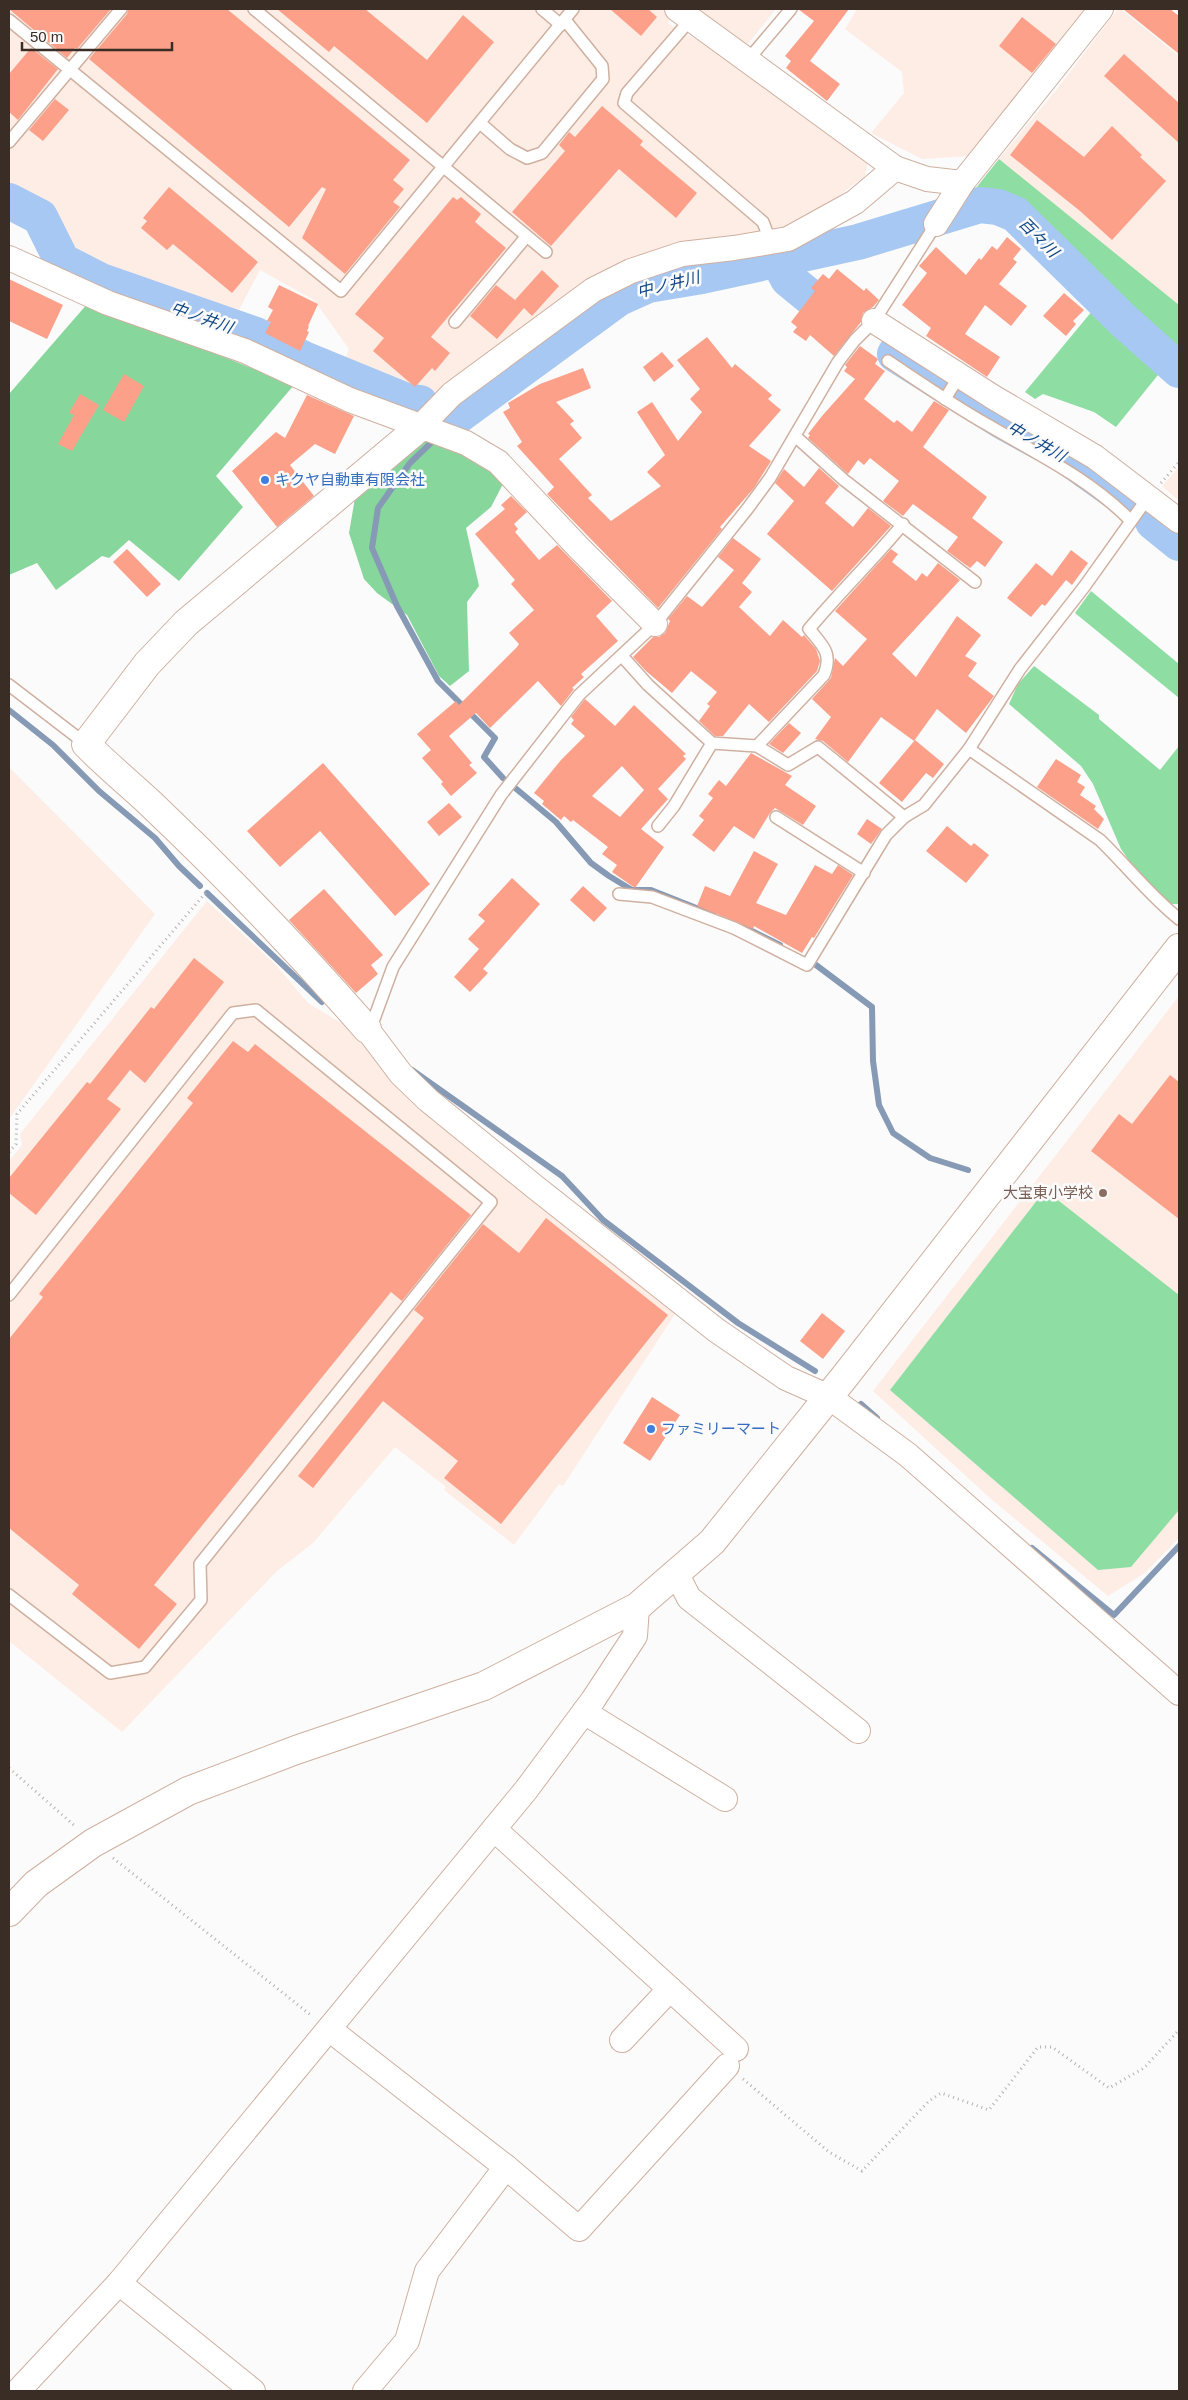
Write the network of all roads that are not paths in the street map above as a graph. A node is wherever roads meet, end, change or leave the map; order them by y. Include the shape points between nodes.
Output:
1 (120, 9) edge
2 (254, 9) edge
3 (542, 9) edge
4 (574, 9) edge
5 (791, 9) edge
6 (1101, 9) edge
7 (683, 14) edge
8 (9, 20) edge
9 (563, 22) junction
10 (747, 61) junction
11 (69, 70) junction
12 (480, 123) junction
13 (9, 142) edge
14 (445, 167) junction
15 (895, 168) junction
16 (962, 183) junction
17 (936, 224) joint
18 (526, 237) junction
19 (771, 243) junction
20 (546, 252) dead end
21 (9, 258) edge
22 (874, 321) junction
23 (455, 322) dead end
24 (888, 361) dead end
25 (952, 389) junction
26 (420, 427) junction
27 (795, 436) junction
28 (1149, 496) junction
29 (1131, 521) junction
30 (1179, 521) edge
31 (903, 524) junction
32 (975, 582) dead end
33 (655, 624) junction
34 (622, 656) junction
35 (9, 686) edge
36 (712, 743) junction
37 (86, 744) junction
38 (757, 746) junction
39 (969, 749) junction
40 (776, 817) dead end
41 (904, 817) junction
42 (658, 826) dead end
43 (864, 873) junction
44 (619, 894) dead end
45 (1179, 919) edge
46 (1179, 948) edge
47 (367, 1029) junction
48 (9, 1295) edge
49 (829, 1397) junction
50 (676, 1573) junction
51 (9, 1595) edge
52 (637, 1607) junction
53 (1177, 1686) edge
54 (584, 1712) junction
55 (858, 1731) dead end
56 (725, 1800) dead end
57 (494, 1829) junction
58 (9, 1912) edge
59 (670, 1989) junction
60 (329, 2029) junction
61 (622, 2040) dead end
62 (506, 2167) junction
63 (119, 2283) junction
64 (18, 2391) edge
65 (253, 2391) edge
66 (365, 2391) edge

1 - 11 lane
2 - 14 lane
3 - 9 lane
4 - 9 lane
5 - 10 lane
6 - 16 street
7 - 10 street
7 - 19 lane via 627,93 624,104 763,222
8 - 11 lane
9 - 12 lane
9 - 12 lane via 602,66 603,79 542,153 527,158 510,149
10 - 15 street
11 - 13 lane
11 - 14 lane via 341,291
12 - 14 lane
14 - 18 lane
15 - 16 street via 926,179
15 - 19 street via 855,202 788,239
16 - 17 street
17 - 22 lane
18 - 20 lane
18 - 23 lane
19 - 26 street via 682,254 631,271 593,290 452,394
21 - 26 street via 108,303 246,352 350,400
22 - 25 street
22 - 27 lane via 838,362
24 - 25 lane
25 - 28 street via 1095,457
25 - 29 lane via 1105,496
26 - 33 street via 466,444 498,462
26 - 37 street via 186,623 147,664
27 - 31 lane via 844,480
27 - 33 lane via 754,501
28 - 29 lane
28 - 30 street
29 - 39 lane via 1084,588 1020,668
31 - 32 lane
31 - 38 lane via 810,629 828,654 824,675
33 - 34 lane
34 - 36 lane via 648,685
34 - 47 lane via 579,695 501,795 393,967 374,1019
35 - 37 lane
36 - 38 lane
36 - 42 lane via 674,806
37 - 47 street via 150,802 309,962
38 - 41 lane via 788,765 818,747
39 - 41 lane via 924,805
39 - 45 lane via 1100,840 1140,884
40 - 43 lane
41 - 43 lane via 886,835
43 - 44 lane via 807,965 734,928 652,897
46 - 49 street
47 - 49 street via 401,1074 428,1100 535,1187 716,1330 786,1378
48 - 51 lane via 233,1012 256,1010 491,1202 200,1564 201,1600 145,1667 110,1673
49 - 50 street via 712,1542
49 - 53 street via 908,1455
50 - 52 street
50 - 55 street via 690,1598
52 - 54 street via 635,1636
52 - 58 street via 484,1686 296,1750 188,1791 93,1843 36,1884
54 - 56 street
54 - 57 street
57 - 59 street
57 - 60 street
59 - 61 street
59 - 62 street via 731,2057 579,2229
60 - 62 street
60 - 63 street
62 - 66 street via 426,2271 407,2341
63 - 64 street
63 - 65 street

